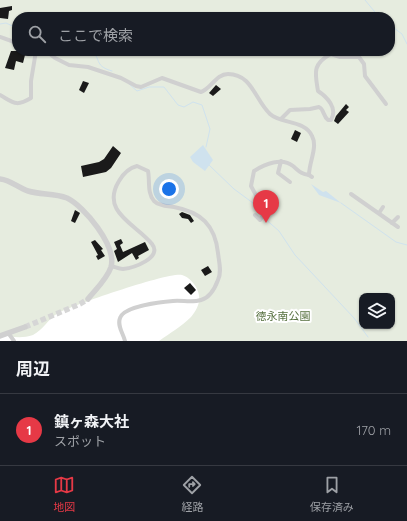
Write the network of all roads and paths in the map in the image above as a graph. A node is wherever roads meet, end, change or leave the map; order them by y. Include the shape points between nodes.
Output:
1 (0, 37) edge
2 (12, 41) edge
3 (35, 56) edge
4 (52, 56) edge
5 (328, 56) edge
6 (337, 56) edge
7 (0, 95) edge
8 (386, 104) dead end
9 (281, 119) junction
10 (281, 161) junction
11 (0, 179) edge
12 (290, 182) dead end
13 (351, 194) dead end
14 (383, 207) dead end
15 (379, 213) junction
16 (255, 215) dead end
17 (398, 217) dead end
18 (392, 223) junction
19 (398, 227) dead end
20 (111, 266) junction
21 (88, 299) tunnel mouth
22 (25, 327) tunnel mouth
23 (9, 334) junction
24 (0, 336) edge
25 (14, 341) edge
26 (125, 341) edge

1 - 2 street
3 - 7 street via 31,98 18,104
4 - 9 street via 69,65 121,78 141,87 162,78 201,92 220,76 231,74 247,81 265,108 275,118
5 - 9 street via 318,64 315,72 318,91 327,98 332,107 331,120 324,117 323,110 319,107 290,110
6 - 8 street via 359,57 364,64 365,76
9 - 10 street via 303,127 313,136 313,155 309,165 311,176 301,174 289,163
10 - 12 street via 278,173
10 - 16 street via 259,168 253,174 251,186 265,212 260,220
11 - 20 street via 24,190 58,196 77,204 90,216 111,253
13 - 15 street
14 - 15 street
15 - 18 street
17 - 18 street
18 - 19 street
20 - 21 street via 108,275
20 - 26 street via 126,268 147,260 154,252 152,244 122,216 113,198 122,176 138,166 148,172 150,193 155,202 191,211 202,218 211,231 217,248 220,277 207,297 198,301 174,301 127,310 121,315 119,322
22 - 23 street
23 - 24 street
23 - 25 street

